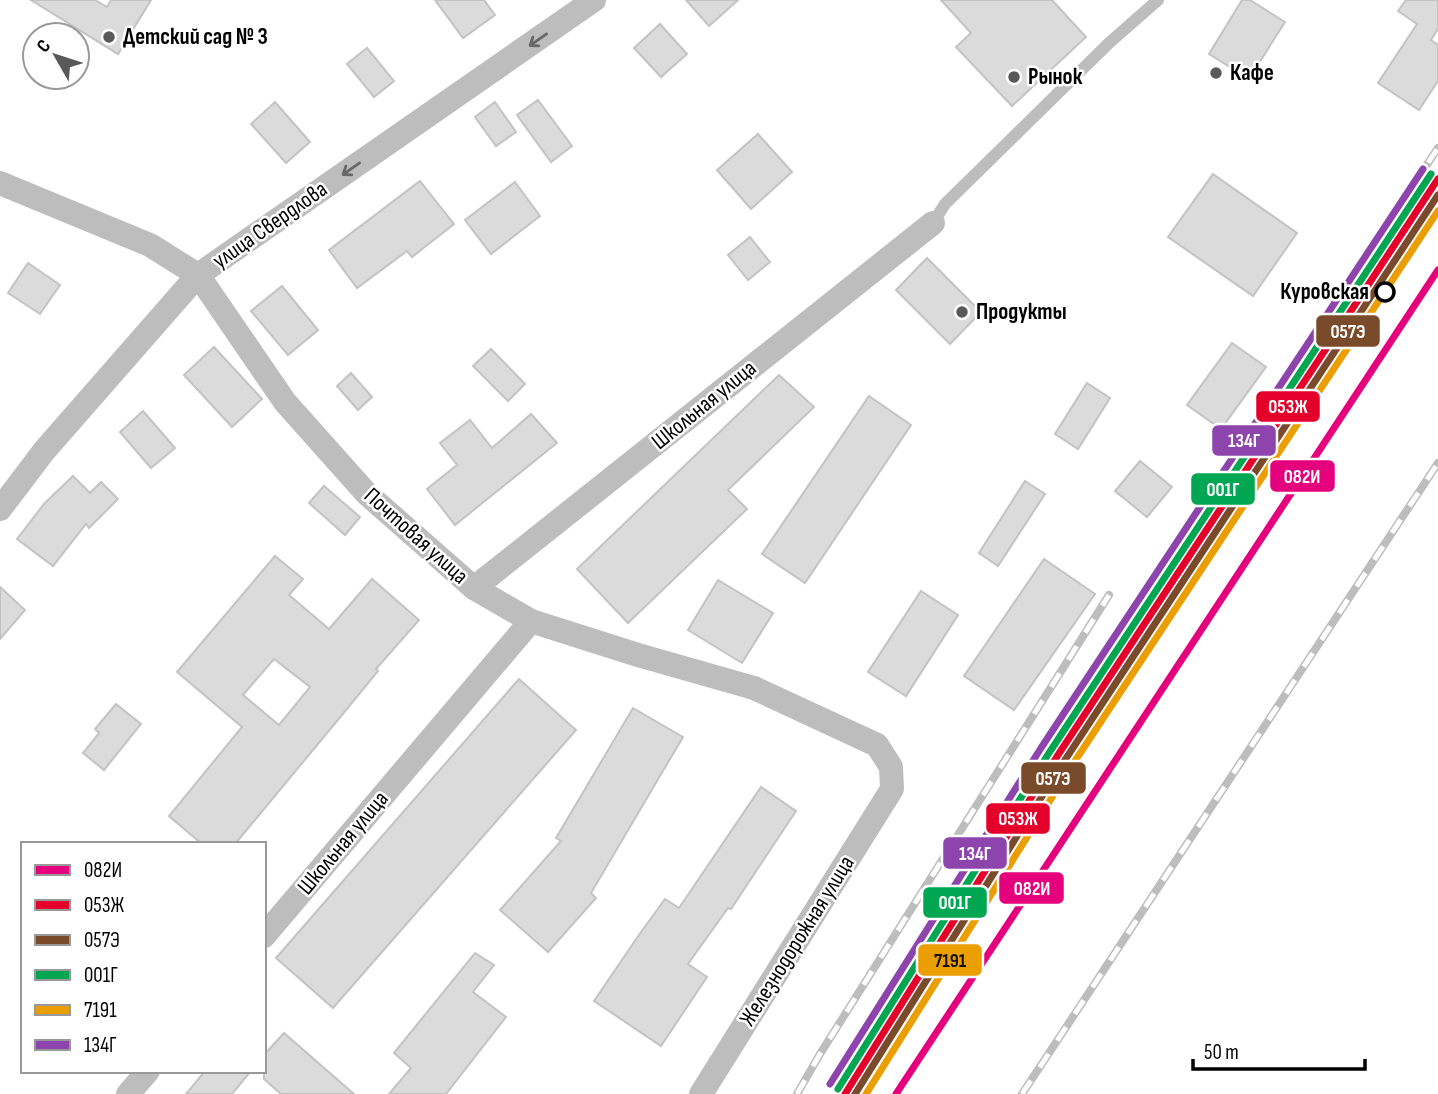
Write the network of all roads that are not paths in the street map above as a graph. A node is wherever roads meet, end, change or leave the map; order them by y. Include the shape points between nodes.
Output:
1 (594, 0) edge
2 (1158, 0) edge
3 (0, 183) edge
4 (933, 223) joint
5 (198, 275) junction
6 (0, 509) edge
7 (474, 588) junction
8 (531, 621) junction
9 (892, 789) joint
10 (266, 934) edge
11 (146, 1073) edge
12 (128, 1094) edge
13 (701, 1094) edge

1 -> 5 street, улица Свердлова
2 - 4 lane via 945,204
3 - 5 street, Почтовая улица via 150,245
4 - 7 street, Школьная улица
5 - 6 street, улица Свердлова via 44,451
5 - 7 street, Почтовая улица via 285,402 367,494
7 - 8 street, Почтовая улица
8 - 9 street, Почтовая улица via 754,688 865,739 877,745 891,767
8 - 10 street, Школьная улица
9 - 13 street, Железнодорожная улица
11 - 12 street

